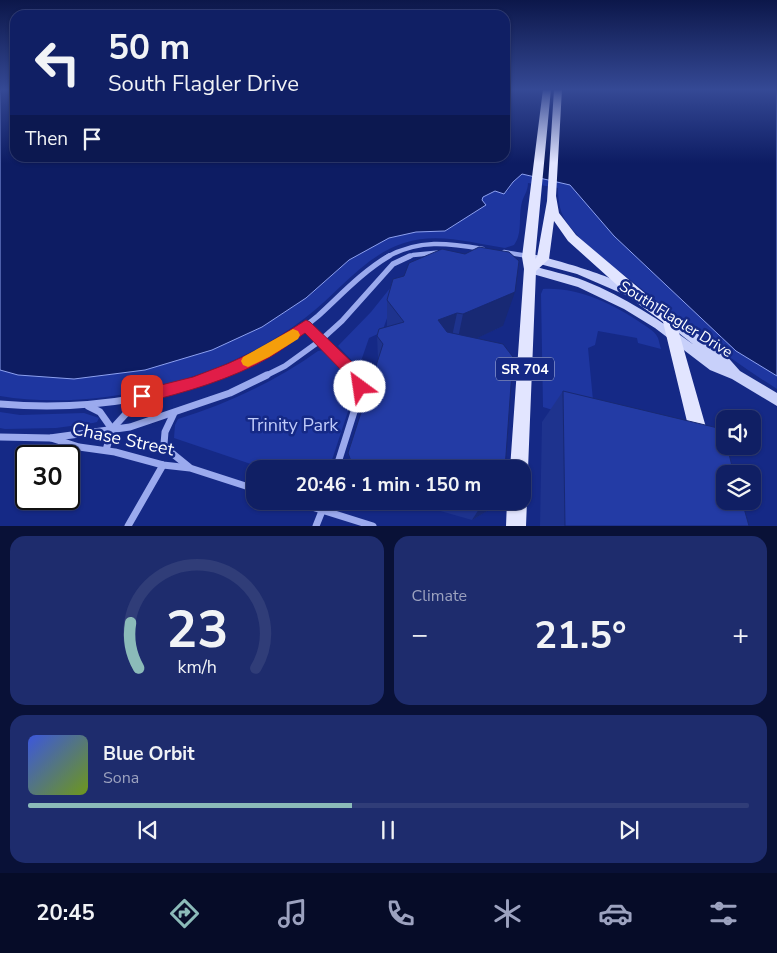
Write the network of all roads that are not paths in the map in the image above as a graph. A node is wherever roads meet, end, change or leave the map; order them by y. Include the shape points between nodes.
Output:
1 (544, 114) edge
2 (556, 114) edge
3 (551, 197) junction
4 (492, 250) edge
5 (501, 252) edge
6 (451, 253) edge
7 (543, 260) junction
8 (527, 264) junction
9 (642, 299) junction
10 (669, 319) junction
11 (306, 326) junction
12 (673, 336) junction
13 (321, 340) junction
14 (736, 374) junction
15 (142, 396) junction
16 (777, 400) edge
17 (0, 404) edge
18 (88, 405) junction
19 (174, 413) junction
20 (112, 429) junction
21 (0, 437) edge
22 (50, 438) junction
23 (106, 450) junction
24 (704, 456) edge
25 (339, 460) edge
26 (519, 460) edge
27 (163, 465) junction
28 (190, 468) junction
29 (246, 486) edge
30 (320, 510) edge
31 (517, 510) edge
32 (323, 511) junction
33 (128, 526) edge
34 (316, 526) edge
35 (373, 526) edge
36 (516, 526) edge

1 - 8 main road, SR 704
2 - 3 main road
3 - 7 main road
3 - 9 main road via 558,220 572,238
4 - 11 street via 442,243 400,250 379,262
5 - 8 street, South Flagler Drive
6 - 13 street via 425,252 393,264
7 - 8 main road
7 - 9 street, South Flagler Drive via 593,275
8 - 12 street, South Flagler Drive via 606,294
8 - 26 main road, SR 704
9 - 10 main road, South Flagler Drive
10 - 12 main road
10 - 14 street, South Flagler Drive via 720,357
11 - 13 street
11 - 15 street via 232,369
12 - 14 street, South Flagler Drive via 714,366
12 - 24 main road
13 - 19 street via 261,379
13 - 25 street via 352,372 360,387
14 - 16 street, South Flagler Drive
15 - 18 street
15 - 20 street
17 - 18 street via 39,408
18 - 20 street via 100,412
19 - 20 street via 130,427
19 - 28 street, Chase Street via 164,430 164,447
20 - 22 street
20 - 23 street
21 - 22 street
22 - 23 street, Chase Street via 78,447
23 - 27 street, Chase Street
27 - 28 street, Chase Street
27 - 33 street
28 - 29 street, Chase Street
30 - 32 street
31 - 36 main road
32 - 34 street
32 - 35 street

